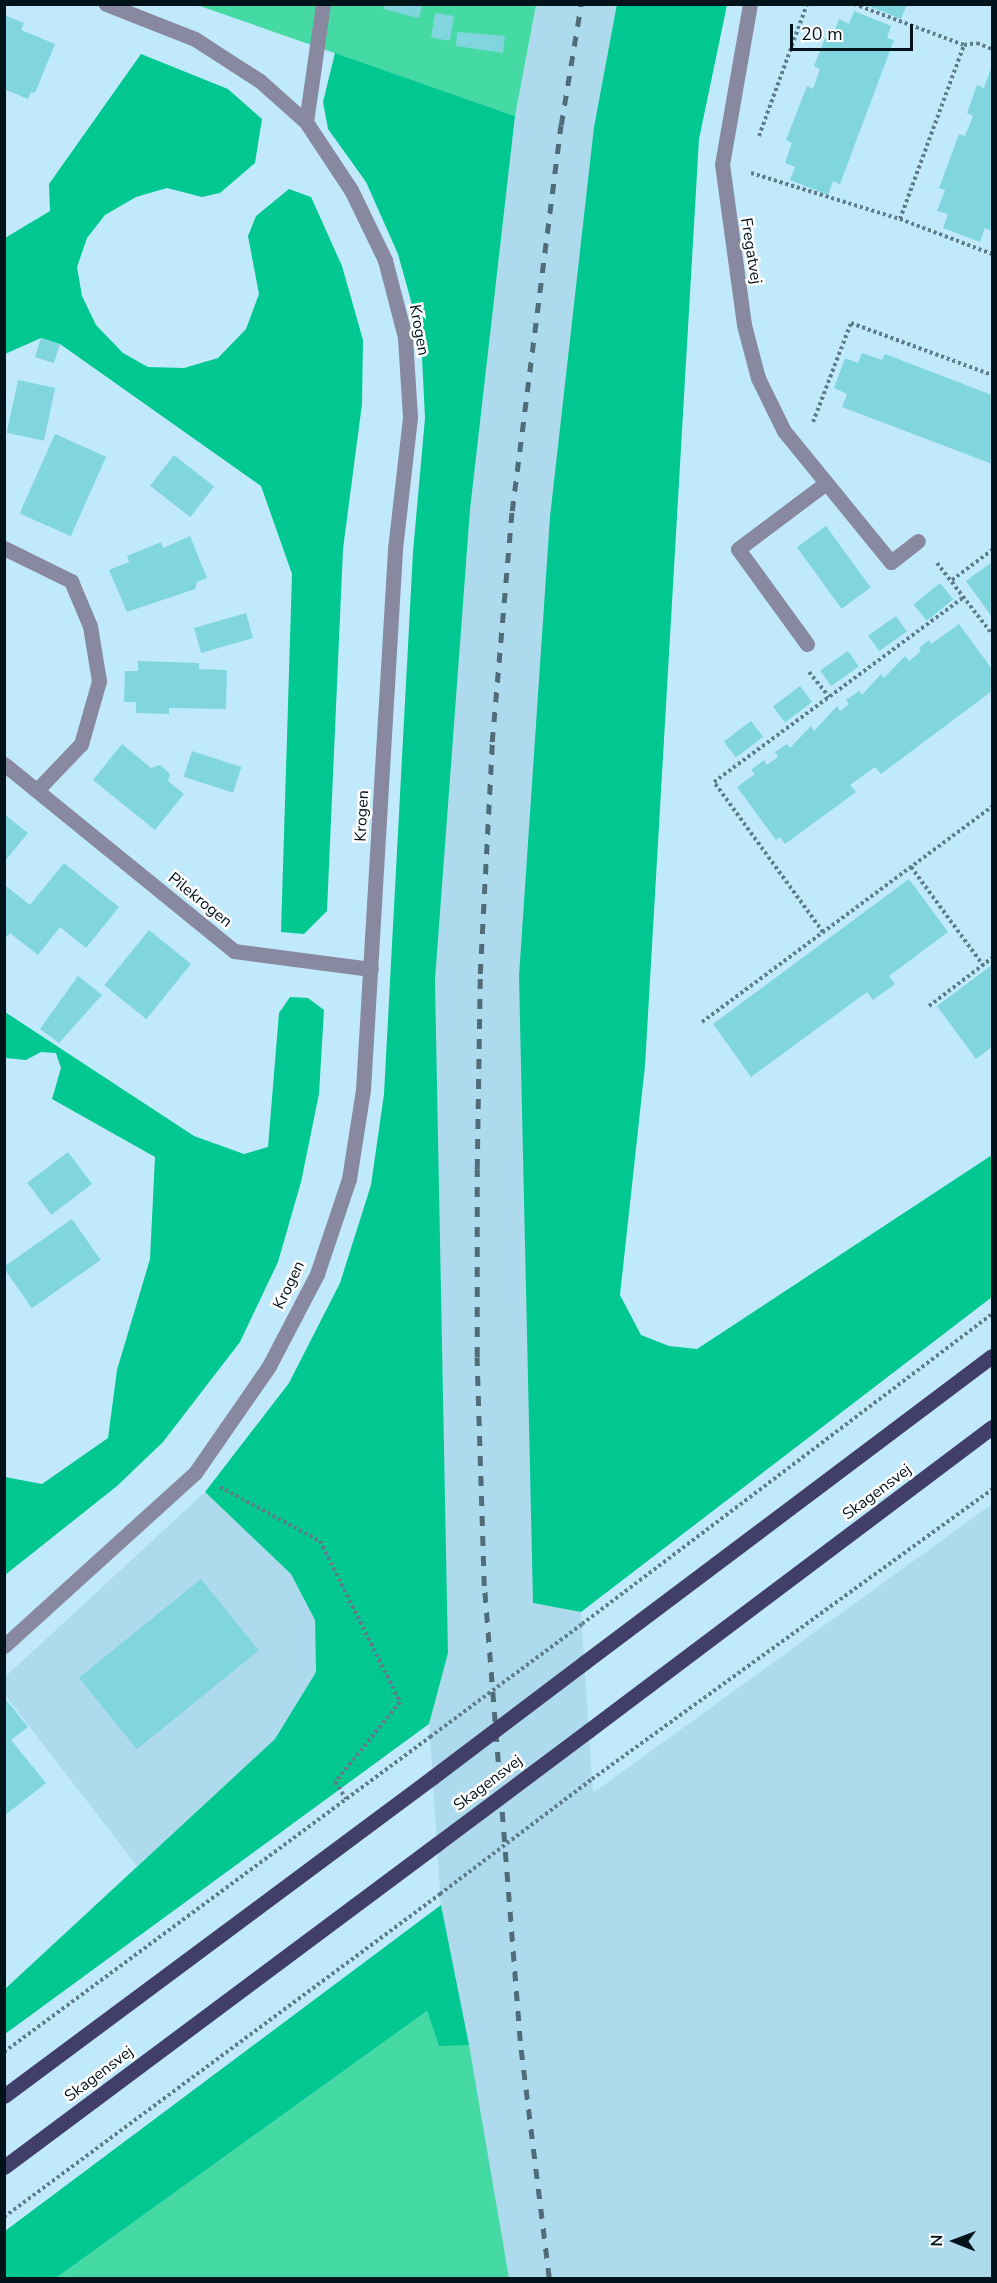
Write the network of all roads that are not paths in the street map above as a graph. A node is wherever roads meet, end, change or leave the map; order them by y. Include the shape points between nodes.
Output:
1 (106, 4) edge
2 (323, 4) edge
3 (750, 4) edge
4 (306, 122) junction
5 (826, 483) junction
6 (918, 542) road end
7 (4, 548) edge
8 (807, 644) dead end
9 (4, 764) edge
10 (37, 790) junction
11 (371, 969) junction
12 (993, 1356) edge
13 (993, 1427) edge
14 (4, 1646) edge
15 (4, 2096) edge
16 (4, 2167) edge

1 - 4 street, Krogen via 195,39 260,81
2 - 4 street
3 - 5 street, Fregatvej via 722,164 744,325 758,378 784,431
4 - 11 street, Krogen via 351,190 385,260 405,337 410,417 395,549
5 - 6 street, Fregatvej via 891,562
5 - 8 street via 738,549
7 - 10 street via 71,581 90,626 99,681 81,744
9 - 10 street, Pilekrogen
10 - 11 street, Pilekrogen via 234,951
11 - 14 street, Krogen via 363,1090 349,1179 317,1274 269,1366 195,1473
12 - 15 main road, bridge
13 - 16 main road, Skagensvej, bridge

